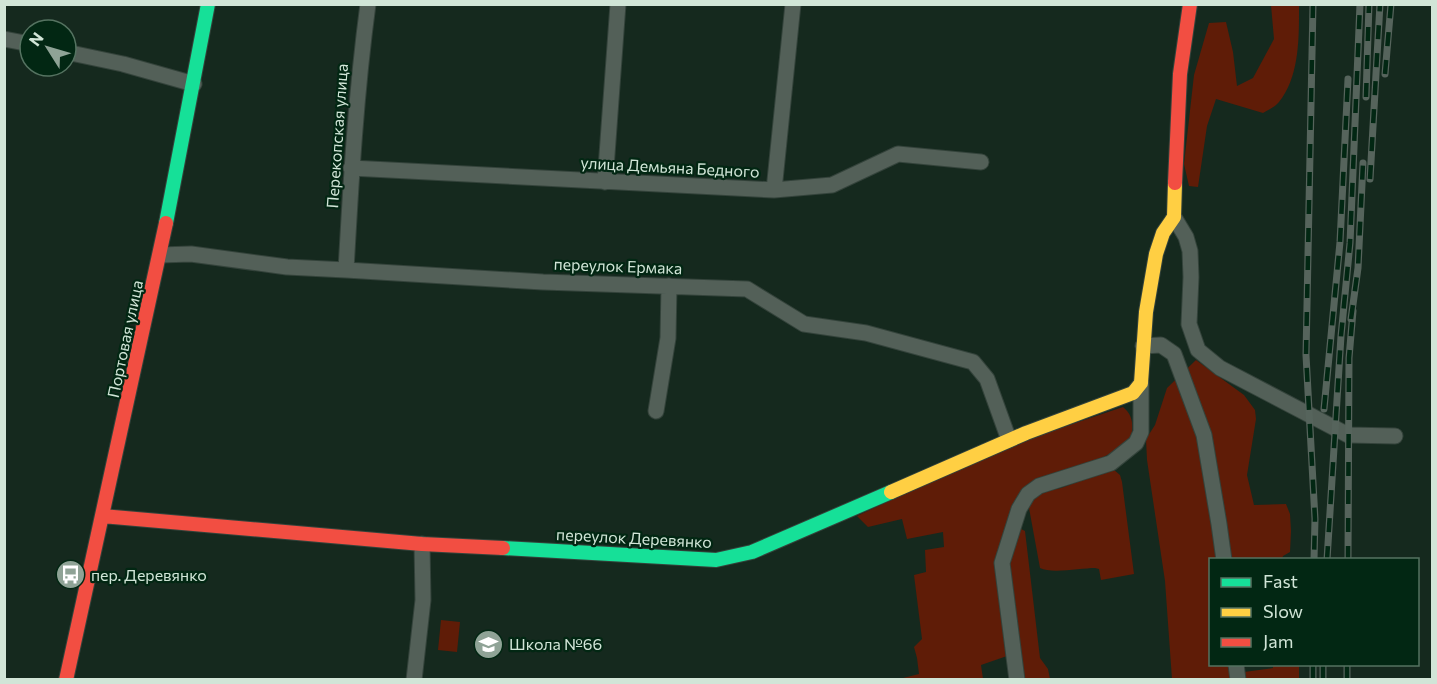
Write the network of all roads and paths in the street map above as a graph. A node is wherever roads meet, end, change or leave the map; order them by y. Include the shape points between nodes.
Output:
1 (208, 4) edge
2 (368, 4) edge
3 (618, 4) edge
4 (793, 4) edge
5 (1190, 4) edge
6 (78, 55) edge
7 (194, 84) junction
8 (981, 162) dead end
9 (351, 168) junction
10 (604, 182) junction
11 (774, 190) junction
12 (1174, 218) junction
13 (160, 255) junction
14 (346, 270) junction
15 (669, 286) junction
16 (1143, 346) junction
17 (1137, 388) junction
18 (656, 411) dead end
19 (1395, 436) dead end
20 (1009, 440) junction
21 (102, 516) junction
22 (422, 544) junction
23 (1224, 558) edge
24 (66, 680) edge
25 (414, 680) edge
26 (1017, 680) edge

1 - 7 street, Портовая улица
2 - 9 street, Перекопская улица
3 - 10 street
4 - 11 street
5 - 12 street via 1180,74
6 - 7 street
7 - 13 street, Портовая улица
8 - 11 street, улица Демьяна Бедного via 898,154 832,185
9 - 10 street, улица Демьяна Бедного
9 - 14 street, Перекопская улица
10 - 11 street, улица Демьяна Бедного
12 - 16 street via 1163,233 1156,254
12 - 19 street via 1190,251 1189,324 1198,350 1220,368 1348,435
13 - 14 street, переулок Ермака via 191,254 287,267
13 - 21 street, Портовая улица
14 - 15 street, переулок Ермака
15 - 18 street via 668,338
15 - 20 street, переулок Ермака via 747,289 804,324 866,333 973,362 987,379
16 - 17 street
16 - 23 street via 1161,345 1168,349 1183,377 1203,435
17 - 20 street, переулок Деревянко
17 - 26 street via 1141,432 1136,443 1111,463 1039,486 1019,508 1002,563
20 - 22 street, переулок Деревянко via 752,552 716,560
21 - 22 street, переулок Деревянко
21 - 24 street, Портовая улица
22 - 25 street via 423,600

